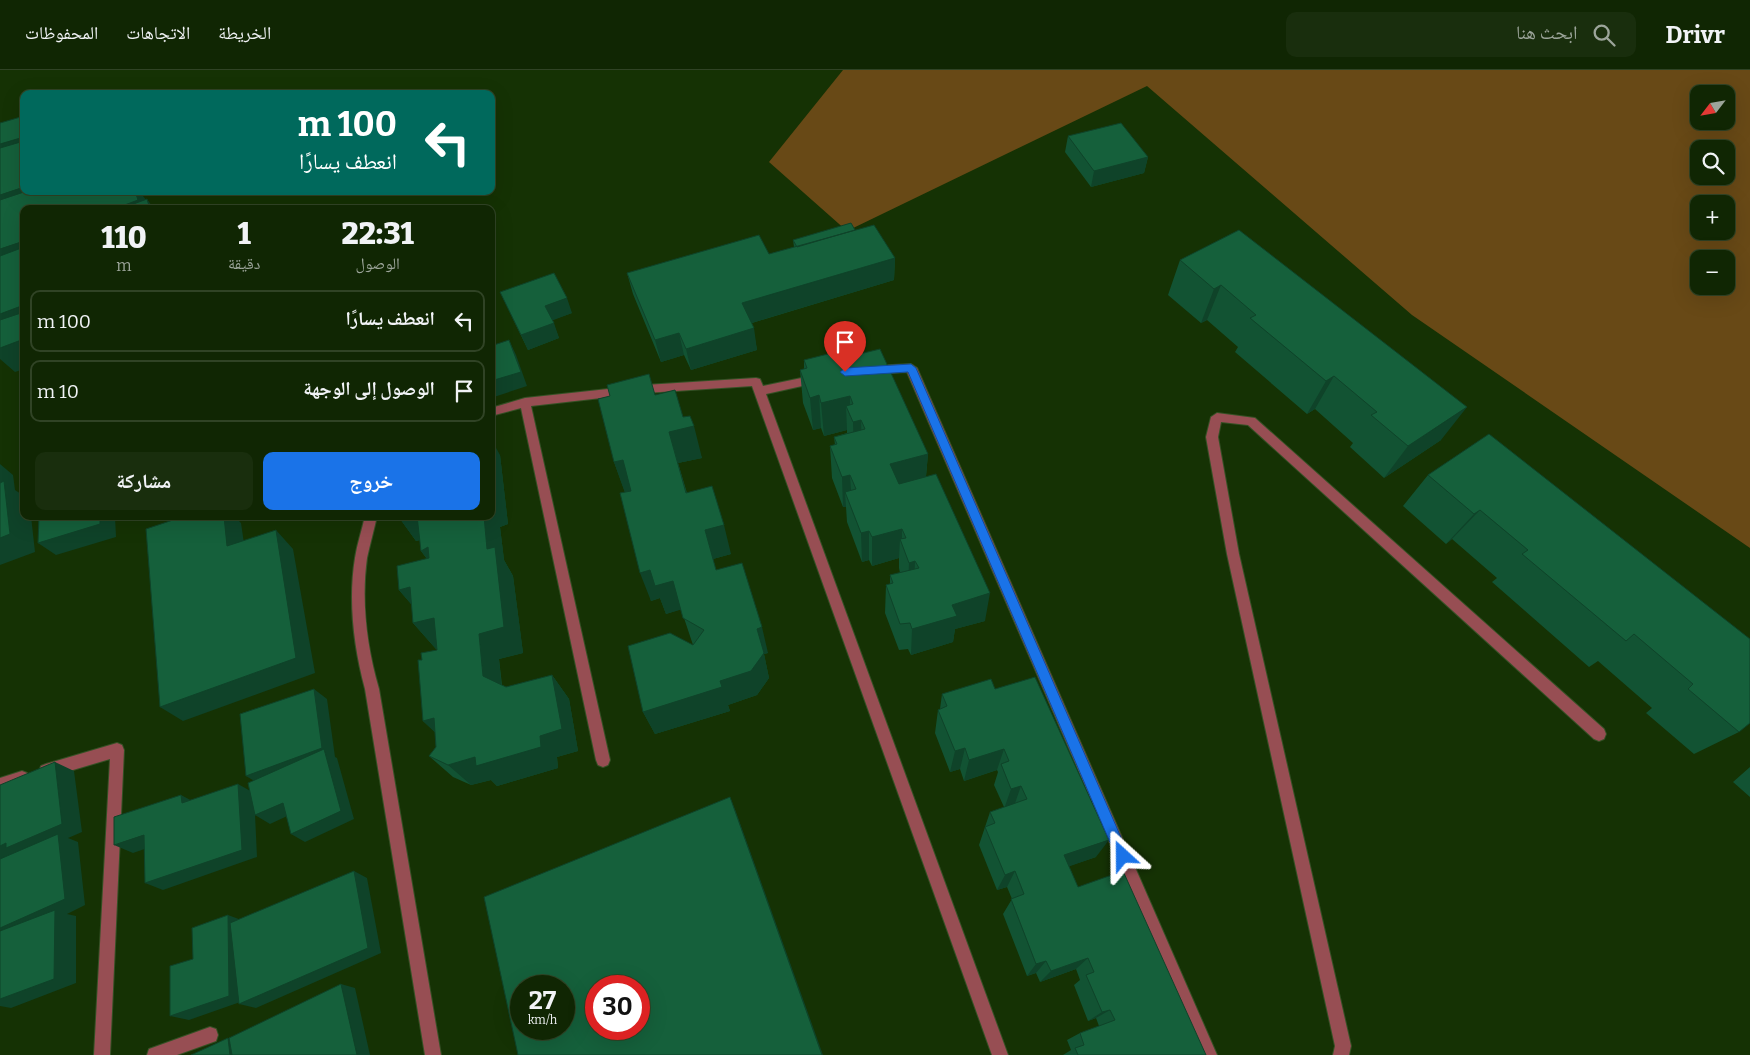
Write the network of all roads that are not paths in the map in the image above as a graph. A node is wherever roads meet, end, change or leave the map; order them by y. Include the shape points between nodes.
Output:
1 (864, 371) edge
2 (826, 376) edge
3 (760, 391) junction
4 (525, 402) junction
5 (495, 411) edge
6 (371, 520) edge
7 (1599, 734) dead end
8 (603, 760) dead end
9 (0, 784) edge
10 (210, 1035) dead end
11 (102, 1055) edge
12 (155, 1055) edge
13 (433, 1055) edge
14 (1000, 1055) edge
15 (1209, 1055) edge
16 (1341, 1055) edge

1 - 15 street via 911,368
2 - 3 street
3 - 4 street via 756,382 645,389
3 - 14 street
4 - 5 street
4 - 8 street
6 - 13 street via 361,559 359,612 364,660
7 - 16 street via 1251,421 1217,417 1212,437 1233,554 1343,1046
9 - 11 street via 117,750
10 - 12 street

